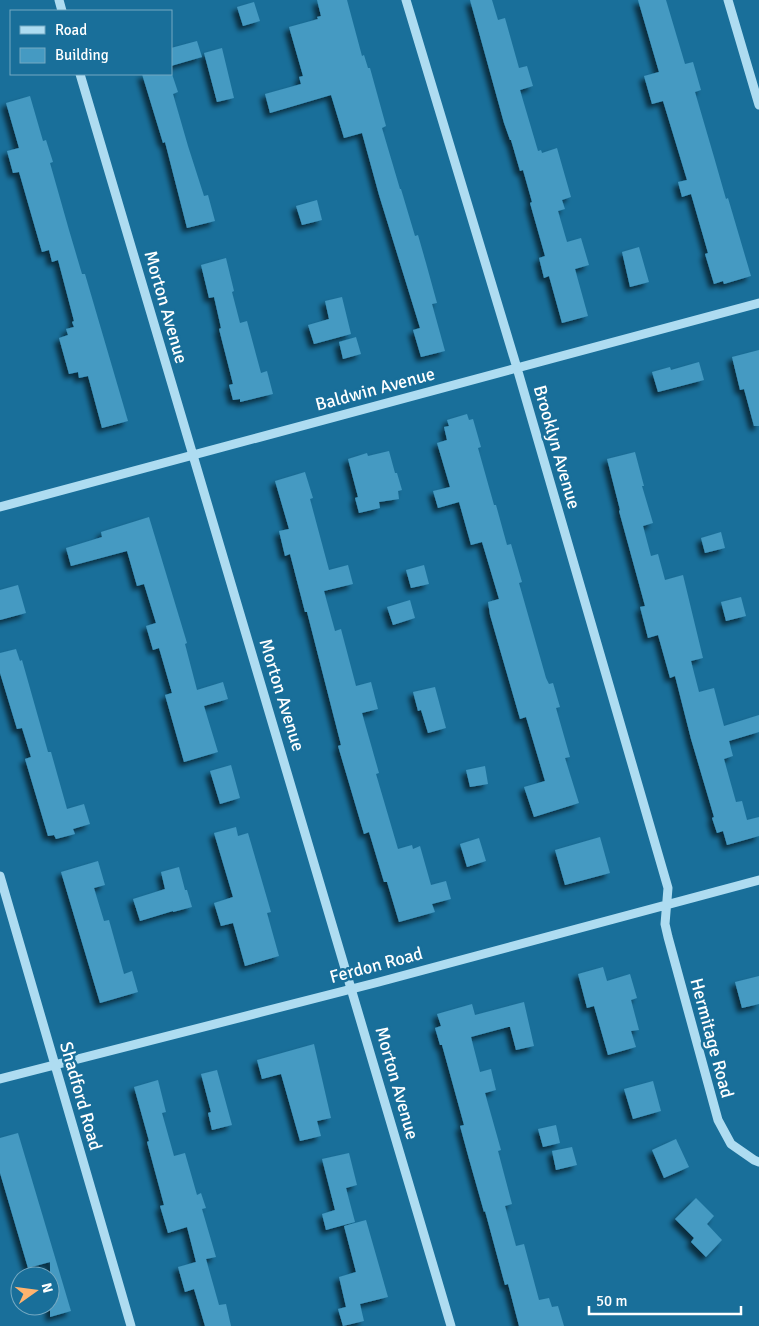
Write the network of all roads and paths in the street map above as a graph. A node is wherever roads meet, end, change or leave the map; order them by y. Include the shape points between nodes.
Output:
1 (406, 0) edge
2 (728, 0) edge
3 (80, 75) edge
4 (759, 104) edge
5 (759, 303) edge
6 (517, 368) junction
7 (193, 454) junction
8 (0, 507) edge
9 (0, 876) edge
10 (759, 880) edge
11 (666, 904) junction
12 (352, 988) junction
13 (55, 1065) junction
14 (0, 1079) edge
15 (759, 1162) edge
16 (131, 1326) edge
17 (451, 1326) edge

1 - 6 street, Brooklyn Avenue
2 - 4 street
3 - 7 street, Morton Avenue
5 - 6 street, Baldwin Avenue
6 - 7 street, Baldwin Avenue
6 - 11 street, Brooklyn Avenue via 668,888
7 - 8 street, Baldwin Avenue
7 - 12 street, Morton Avenue
9 - 13 street, Shadford Road
10 - 11 street, Ferdon Road
11 - 12 street, Ferdon Road
11 - 15 street, Hermitage Road via 668,937 718,1120 731,1144
12 - 13 street, Ferdon Road
12 - 17 street, Morton Avenue
13 - 14 street, Ferdon Road
13 - 16 street, Shadford Road

